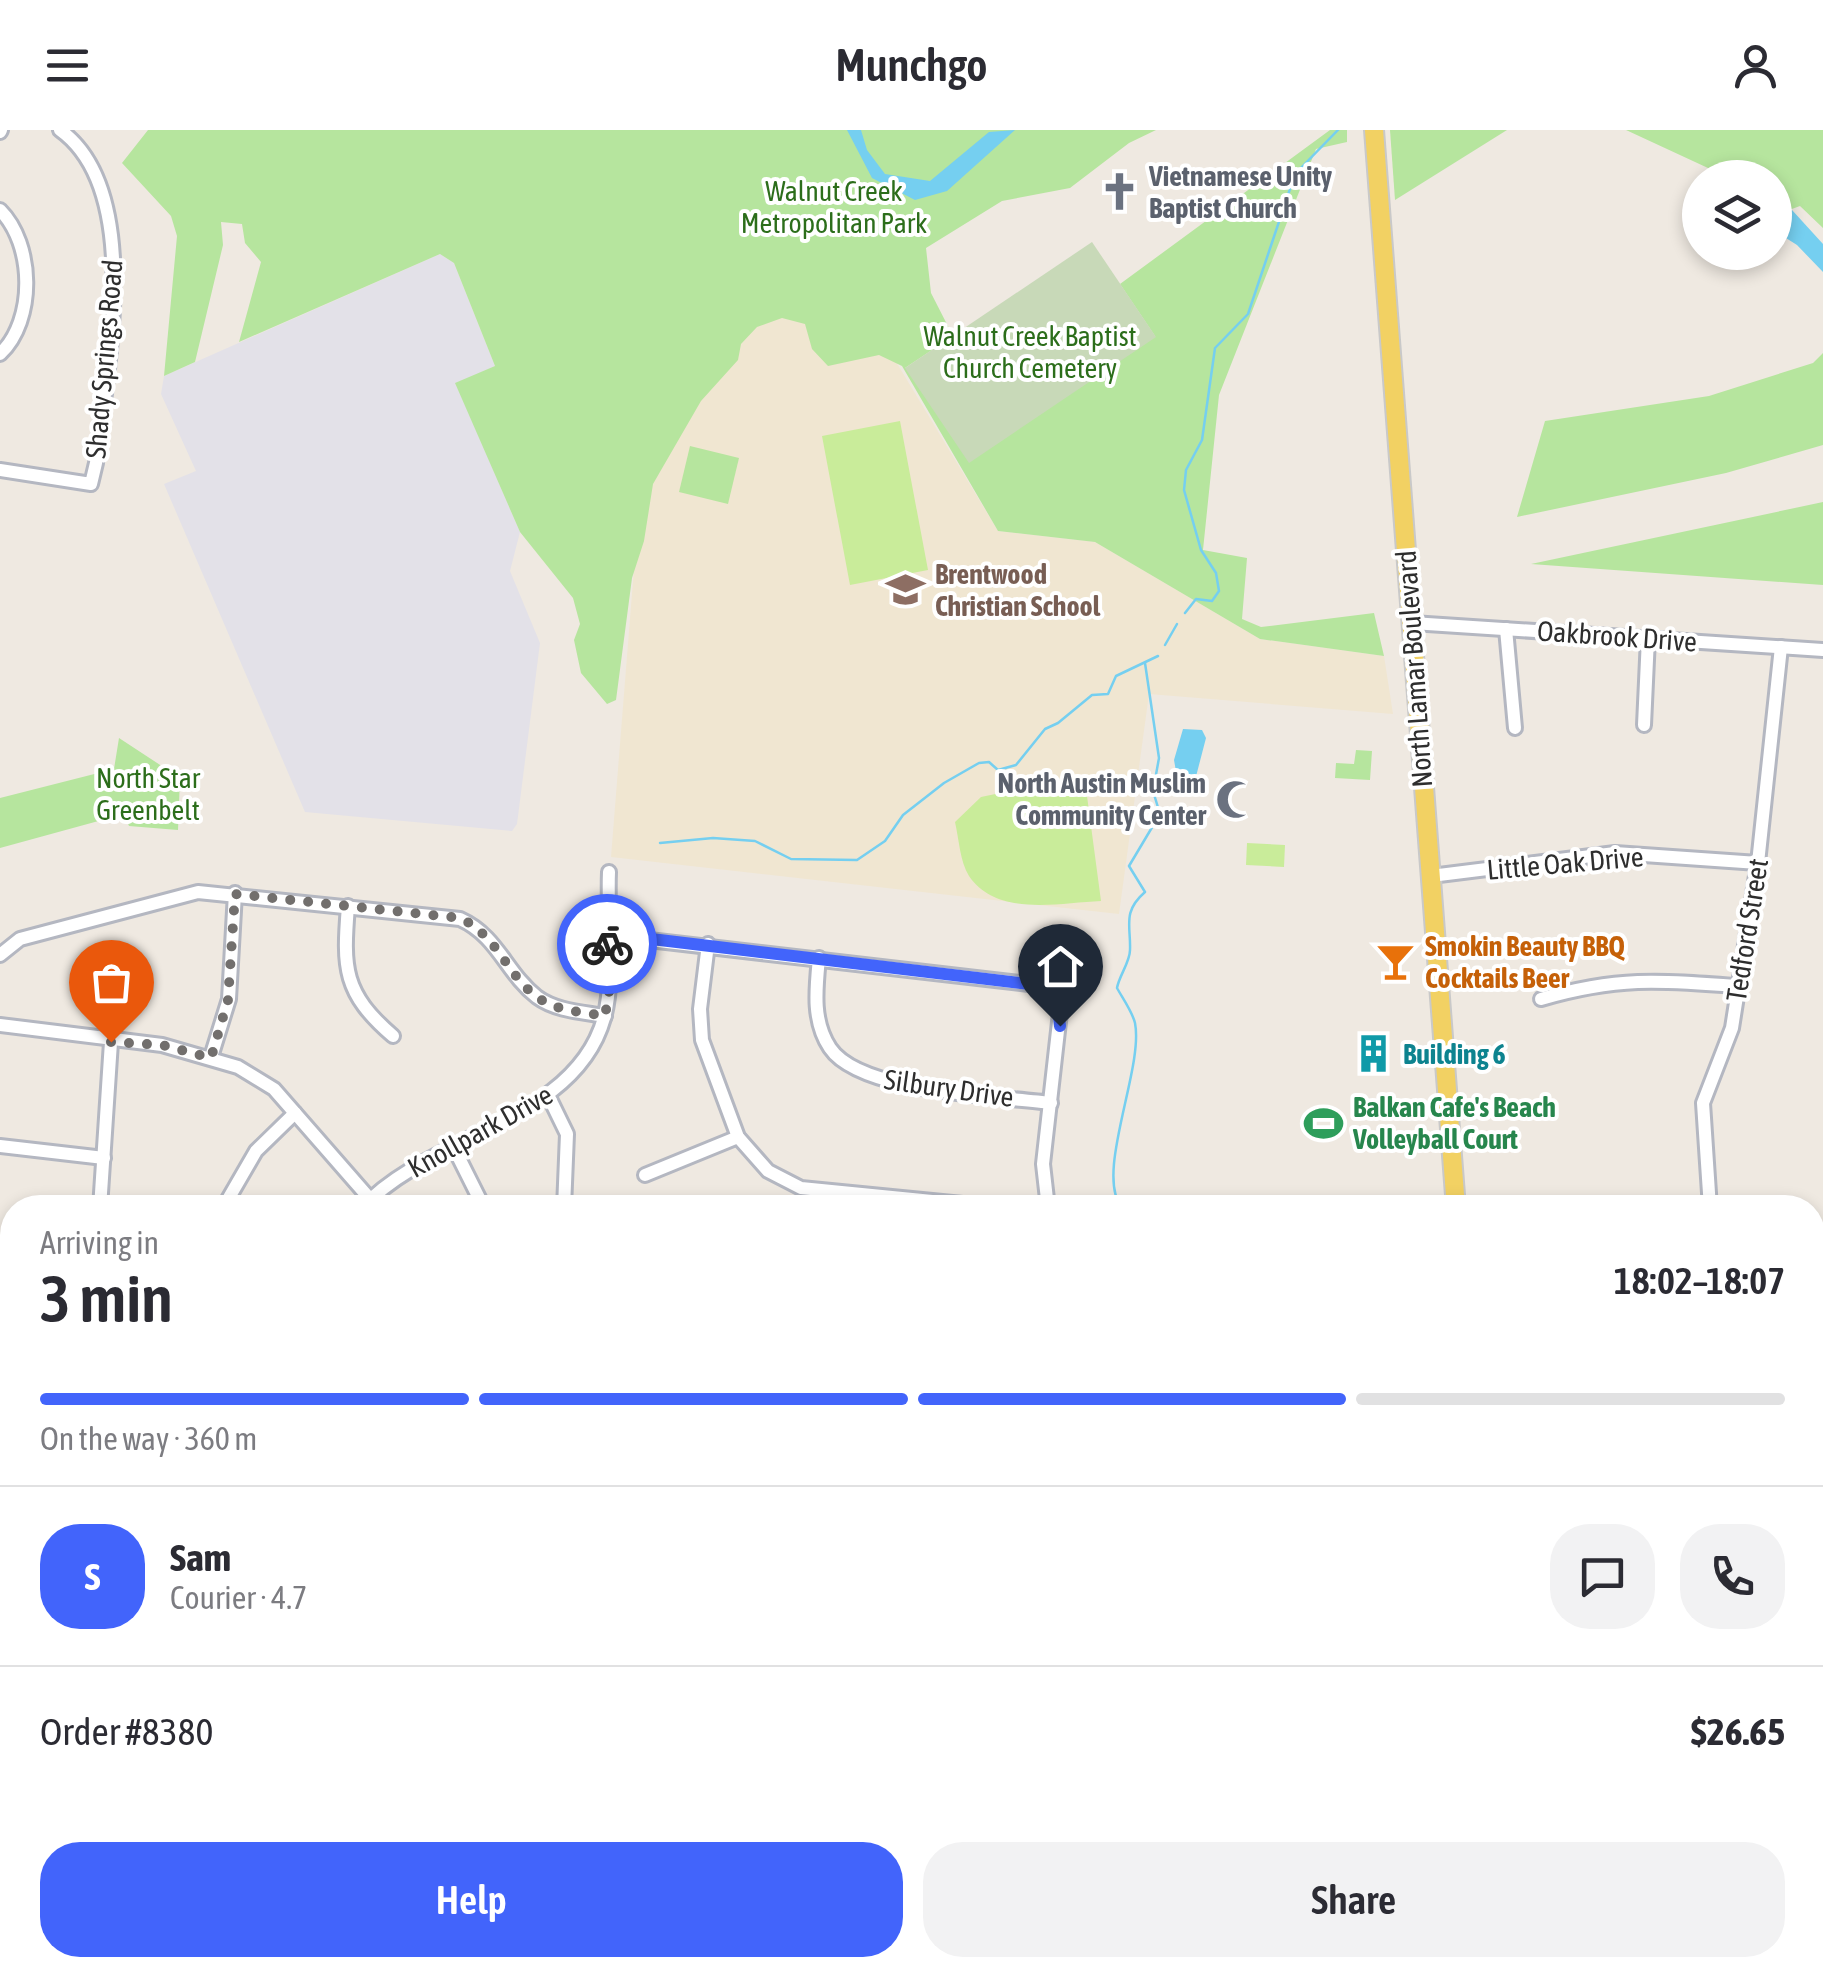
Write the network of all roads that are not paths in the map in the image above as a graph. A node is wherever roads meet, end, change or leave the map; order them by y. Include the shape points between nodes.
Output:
1 (60, 130) edge
2 (1374, 135) edge
3 (0, 210) edge
4 (0, 354) edge
5 (0, 470) edge
6 (1412, 623) junction
7 (1506, 628) junction
8 (1648, 638) junction
9 (1781, 647) junction
10 (1823, 650) edge
11 (1644, 725) dead end
12 (1514, 728) dead end
13 (1758, 863) junction
14 (609, 872) dead end
15 (1431, 876) junction
16 (235, 894) junction
17 (348, 906) junction
18 (606, 935) junction
19 (708, 944) junction
20 (0, 955) edge
21 (819, 958) junction
22 (1736, 986) junction
23 (1541, 1000) dead end
24 (605, 1016) junction
25 (0, 1025) edge
26 (393, 1036) dead end
27 (111, 1042) junction
28 (211, 1058) junction
29 (548, 1095) junction
30 (1051, 1103) junction
31 (295, 1112) junction
32 (738, 1136) junction
33 (0, 1146) edge
34 (452, 1146) junction
35 (104, 1158) junction
36 (646, 1176) dead end
37 (101, 1195) edge
38 (231, 1195) edge
39 (359, 1195) edge
40 (377, 1195) edge
41 (477, 1195) edge
42 (564, 1195) edge
43 (871, 1195) edge
44 (1047, 1195) edge
45 (1455, 1195) edge
46 (1709, 1195) edge

1 - 5 street, Shady Springs Road via 91,164 117,257 92,484
2 - 6 main road, North Lamar Boulevard
3 - 4 street via 14,227 26,264 18,329
6 - 7 street, Oakbrook Drive
6 - 15 main road, North Lamar Boulevard
7 - 8 street, Oakbrook Drive
7 - 12 street
8 - 9 street, Oakbrook Drive
8 - 11 street
9 - 10 street, Oakbrook Drive
9 - 13 street, Tedford Street
13 - 15 street, Little Oak Drive via 1616,853
13 - 22 street, Tedford Street
14 - 18 street, Knollpark Drive
15 - 45 main road, North Lamar Boulevard
16 - 17 street
16 - 20 street via 182,895 20,939
16 - 28 street via 228,1000
17 - 24 street via 460,918 486,934 536,996
17 - 26 street via 348,980 363,1007
18 - 19 street
18 - 24 street, Knollpark Drive
19 - 21 street
19 - 32 street via 702,1040
21 - 30 street, Silbury Drive via 820,1026 847,1065 874,1078
21 - 30 street via 1050,991 1060,1013
22 - 23 street via 1640,979
22 - 46 street, Tedford Street via 1732,1028 1703,1102
24 - 29 street, Knollpark Drive via 583,1063
25 - 27 street
27 - 28 street via 162,1045
27 - 35 street
28 - 31 street via 260,1078
29 - 34 street, Knollpark Drive
29 - 42 street via 566,1134
30 - 44 street via 1043,1164
31 - 38 street via 256,1152
31 - 39 street
32 - 36 street
32 - 43 street via 768,1171 800,1188
33 - 35 street
34 - 40 street, Knollpark Drive
34 - 41 street
35 - 37 street

